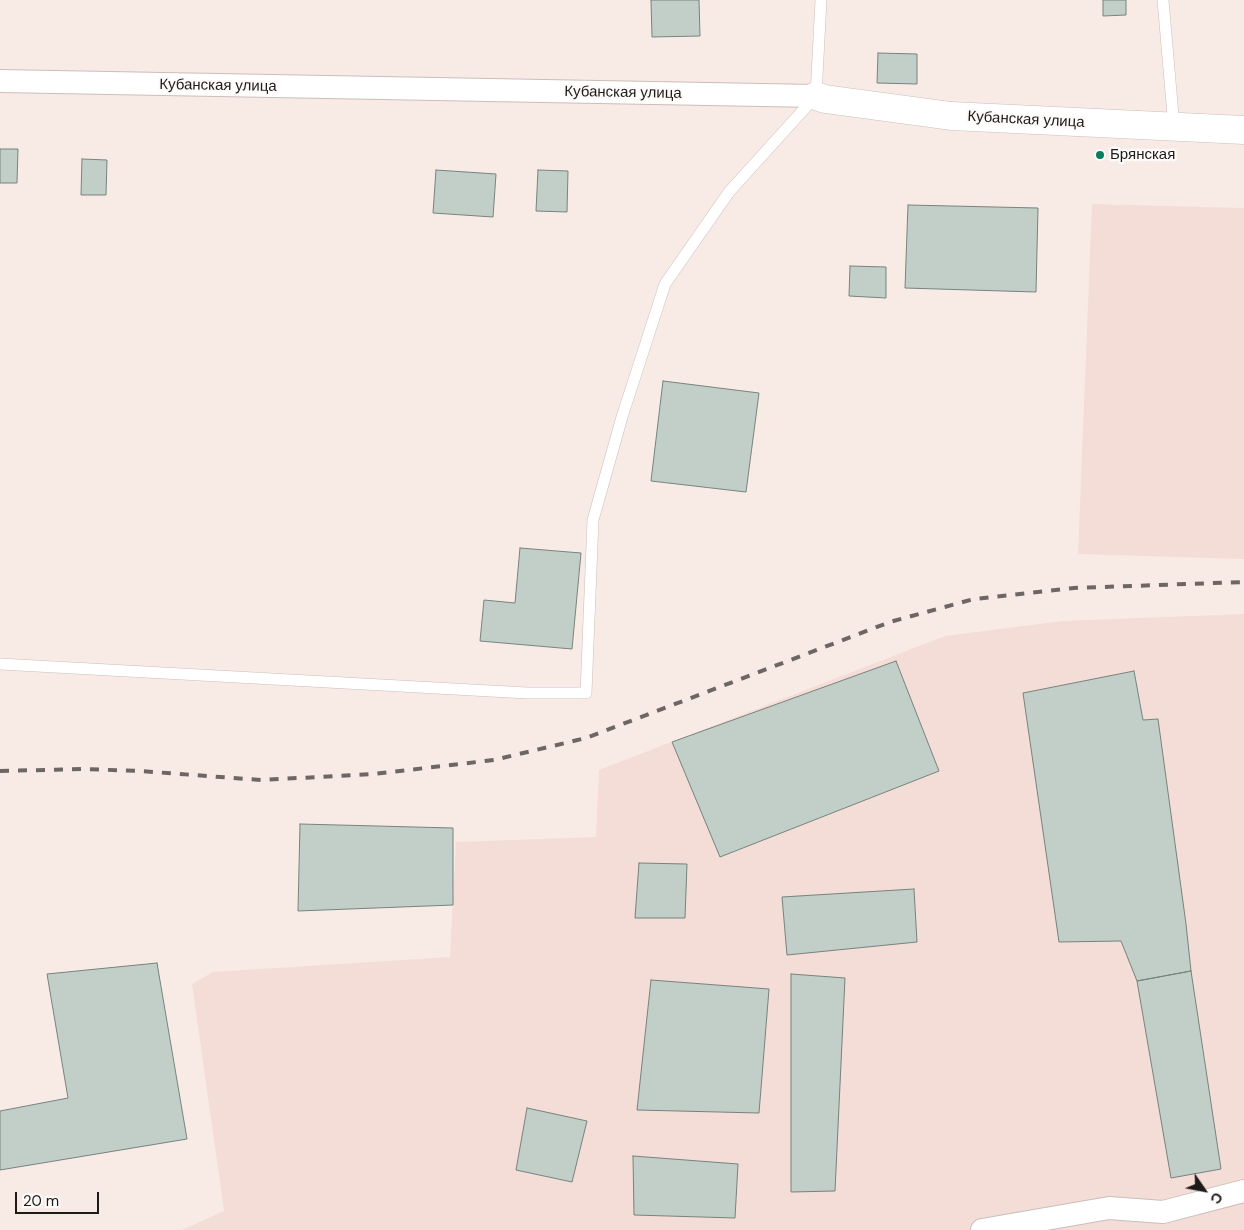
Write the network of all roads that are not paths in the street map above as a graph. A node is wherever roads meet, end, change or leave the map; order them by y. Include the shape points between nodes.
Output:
1 (821, 0) edge
2 (1163, 0) edge
3 (0, 81) edge
4 (816, 96) junction
5 (1174, 127) junction
6 (1244, 130) edge
7 (0, 664) edge
8 (1244, 1192) edge
9 (982, 1230) edge

1 - 4 lane
2 - 5 lane
3 - 4 street, Кубанская улица
4 - 5 main road, Кубанская улица via 825,100 951,116
4 - 7 lane via 729,192 665,284 593,520 586,692 527,693
5 - 6 main road, Кубанская улица
8 - 9 street via 1162,1212 1109,1208

